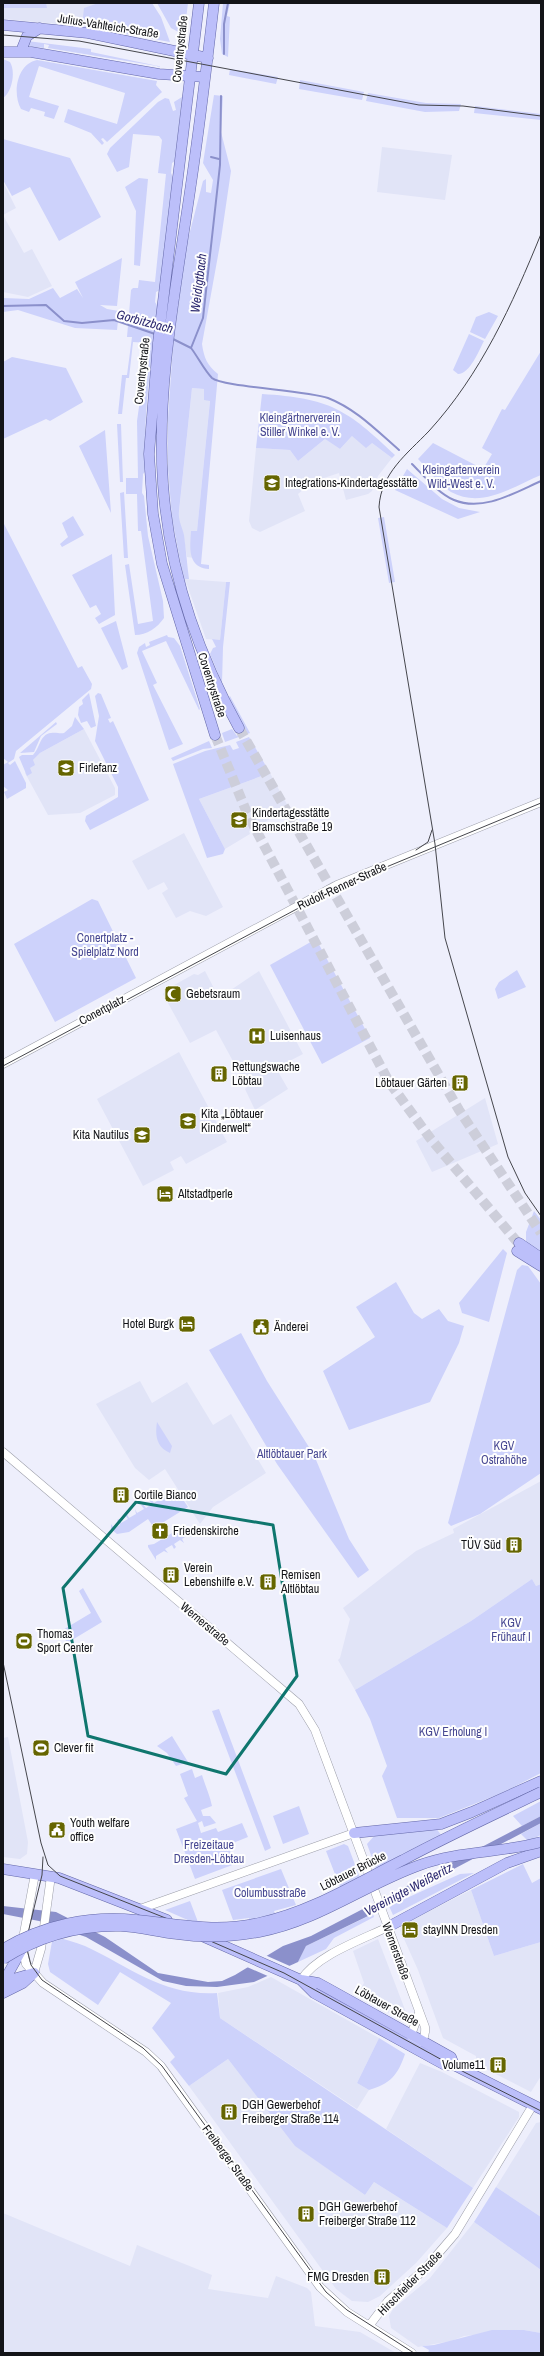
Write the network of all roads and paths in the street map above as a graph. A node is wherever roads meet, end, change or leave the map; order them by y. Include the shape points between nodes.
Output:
1 (199, 3) edge
2 (214, 3) edge
3 (3, 25) edge
4 (40, 28) junction
5 (21, 51) junction
6 (3, 52) edge
7 (192, 54) junction
8 (208, 58) junction
9 (190, 76) junction
10 (205, 77) junction
11 (192, 623) junction
12 (180, 627) junction
13 (239, 728) tunnel mouth
14 (215, 735) tunnel mouth
15 (541, 802) edge
16 (150, 985) joint
17 (3, 1064) edge
18 (541, 1258) edge
19 (541, 1266) edge
20 (3, 1452) edge
21 (541, 1781) edge
22 (541, 1792) edge
23 (354, 1833) junction
24 (541, 1842) edge
25 (541, 1851) edge
26 (3, 1869) edge
27 (368, 1872) dead end
28 (34, 1874) junction
29 (51, 1876) junction
30 (374, 1889) dead end
31 (140, 1909) junction
32 (168, 1920) dead end
33 (386, 1922) junction
34 (24, 1933) dead end
35 (202, 1936) dead end
36 (3, 1949) edge
37 (22, 1951) joint
38 (3, 1958) edge
39 (34, 1973) junction
40 (301, 1980) junction
41 (4, 1981) edge
42 (3, 1993) edge
43 (419, 2014) junction
44 (411, 2035) junction
45 (422, 2041) junction
46 (413, 2048) junction
47 (454, 2065) junction
48 (537, 2107) edge
49 (369, 2326) junction
50 (412, 2353) edge

1 - 7 main road, Coventrystraße
2 - 8 main road, Coventrystraße
3 - 4 main road, Julius-Vahlteich-Straße
4 - 5 main road via 27,36
4 - 7 main road, Julius-Vahlteich-Straße via 88,34
5 - 6 main road
5 - 9 main road via 159,74
7 - 8 main road, Julius-Vahlteich-Straße
7 - 9 main road, Coventrystraße
8 - 10 main road, Coventrystraße
9 - 10 main road
9 - 12 main road, Coventrystraße via 150,426 150,487 162,564
10 - 11 main road, Coventrystraße via 169,346 163,426 163,484 175,560
11 - 12 main road
11 - 13 main road, Coventrystraße via 215,681
12 - 14 main road, Coventrystraße
15 - 16 street, Rudolf-Renner-Straße via 337,885
16 - 17 street, Conertplatz
18 - 19 main road via 518,1247
20 - 23 street, Wernerstraße via 299,1704 315,1730
21 - 23 main road via 441,1824
22 - 36 main road, Löbtauer Brücke, bridge via 470,1824 323,1901 272,1920 206,1928 129,1919 91,1920 45,1930
23 - 27 street, Wernerstraße
23 - 31 street
24 - 38 main road, Löbtauer Brücke, bridge via 516,1848 457,1855 424,1863 312,1917 275,1928 205,1936 120,1926 90,1928 47,1938
25 - 33 main road via 507,1863
26 - 28 main road
28 - 29 main road
28 - 34 street
29 - 31 main road
29 - 39 street via 43,1935
30 - 33 street, Wernerstraße
31 - 32 main road
33 - 40 street via 321,1960 307,1971
33 - 43 street, Wernerstraße
35 - 40 main road, Löbtauer Straße
37 - 39 street, Freiberger Straße via 26,1964
37 - 41 main road
39 - 41 main road
39 - 42 main road via 23,1983
39 - 49 street, Freiberger Straße via 43,1983 146,2052 161,2066 320,2287 340,2306
40 - 44 main road, Löbtauer Straße via 324,1986
40 - 46 main road, Löbtauer Straße via 314,1993
43 - 44 street
43 - 45 street, Wernerstraße via 423,2019 426,2034
44 - 45 main road, Löbtauer Straße
44 - 46 street
45 - 46 street
45 - 47 main road, Löbtauer Straße via 451,2057
46 - 47 main road, Löbtauer Straße via 445,2065
47 - 48 main road, Löbtauer Straße
48 - 49 street, Hirschfelder Straße via 440,2254 388,2301
49 - 50 street, Freiberger Straße

